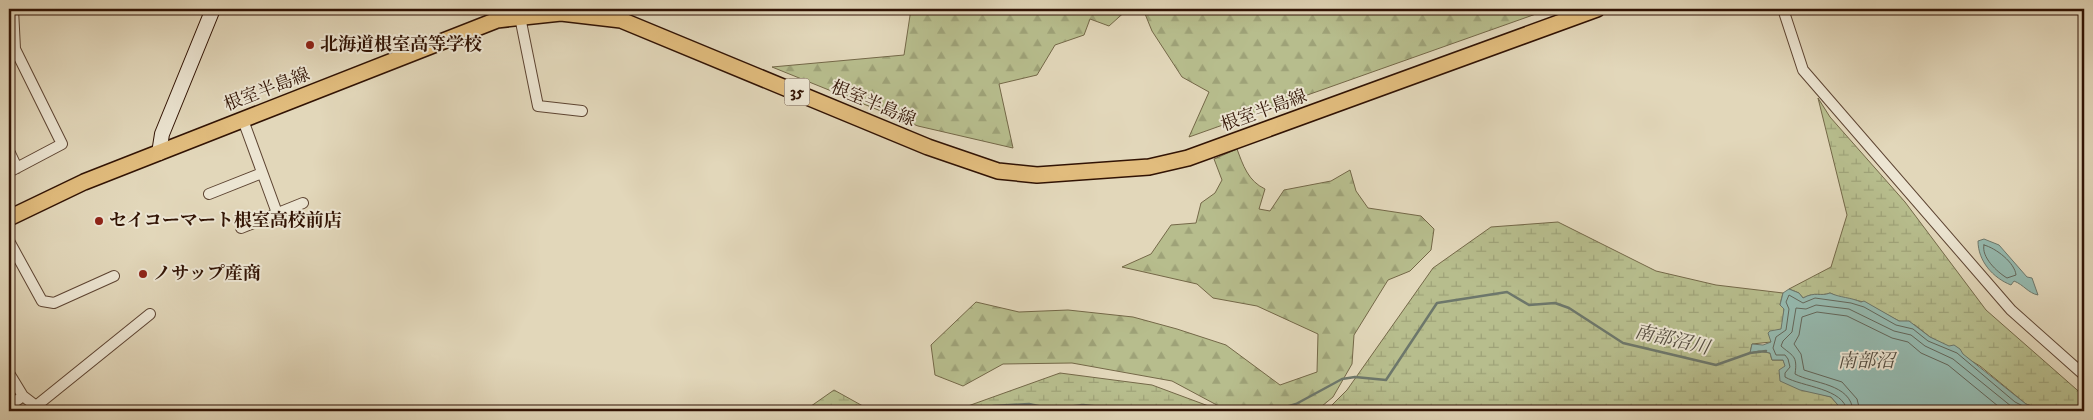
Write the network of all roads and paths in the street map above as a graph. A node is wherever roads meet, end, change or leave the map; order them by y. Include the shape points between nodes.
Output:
1 (13, 9) edge
2 (213, 9) edge
3 (1596, 9) edge
4 (1783, 9) edge
5 (520, 17) junction
6 (582, 111) dead end
7 (243, 120) junction
8 (9, 151) edge
9 (159, 153) junction
10 (13, 170) edge
11 (262, 173) junction
12 (209, 194) dead end
13 (303, 203) dead end
14 (278, 213) junction
15 (9, 218) edge
16 (241, 228) dead end
17 (9, 241) edge
18 (114, 276) dead end
19 (150, 314) dead end
20 (9, 374) edge
21 (2084, 375) edge
22 (23, 396) junction
23 (9, 406) edge

1 - 10 street via 15,49 62,144
2 - 9 street via 162,134
3 - 5 main road, 根室半島線 / 35 via 1188,158 1148,167 1037,175 998,171 928,147 621,20 561,14
4 - 21 street via 1803,70 2011,310
5 - 6 street via 538,106
5 - 7 main road, 根室半島線 / 35 via 497,20
7 - 9 main road, 根室半島線 / 35
7 - 11 street
8 - 10 street
9 - 15 main road, 根室半島線 / 35 via 84,182
11 - 12 street
11 - 14 street
13 - 14 street
14 - 16 street
17 - 18 street via 42,301 54,303
19 - 22 street via 36,406
20 - 22 street
22 - 23 street

